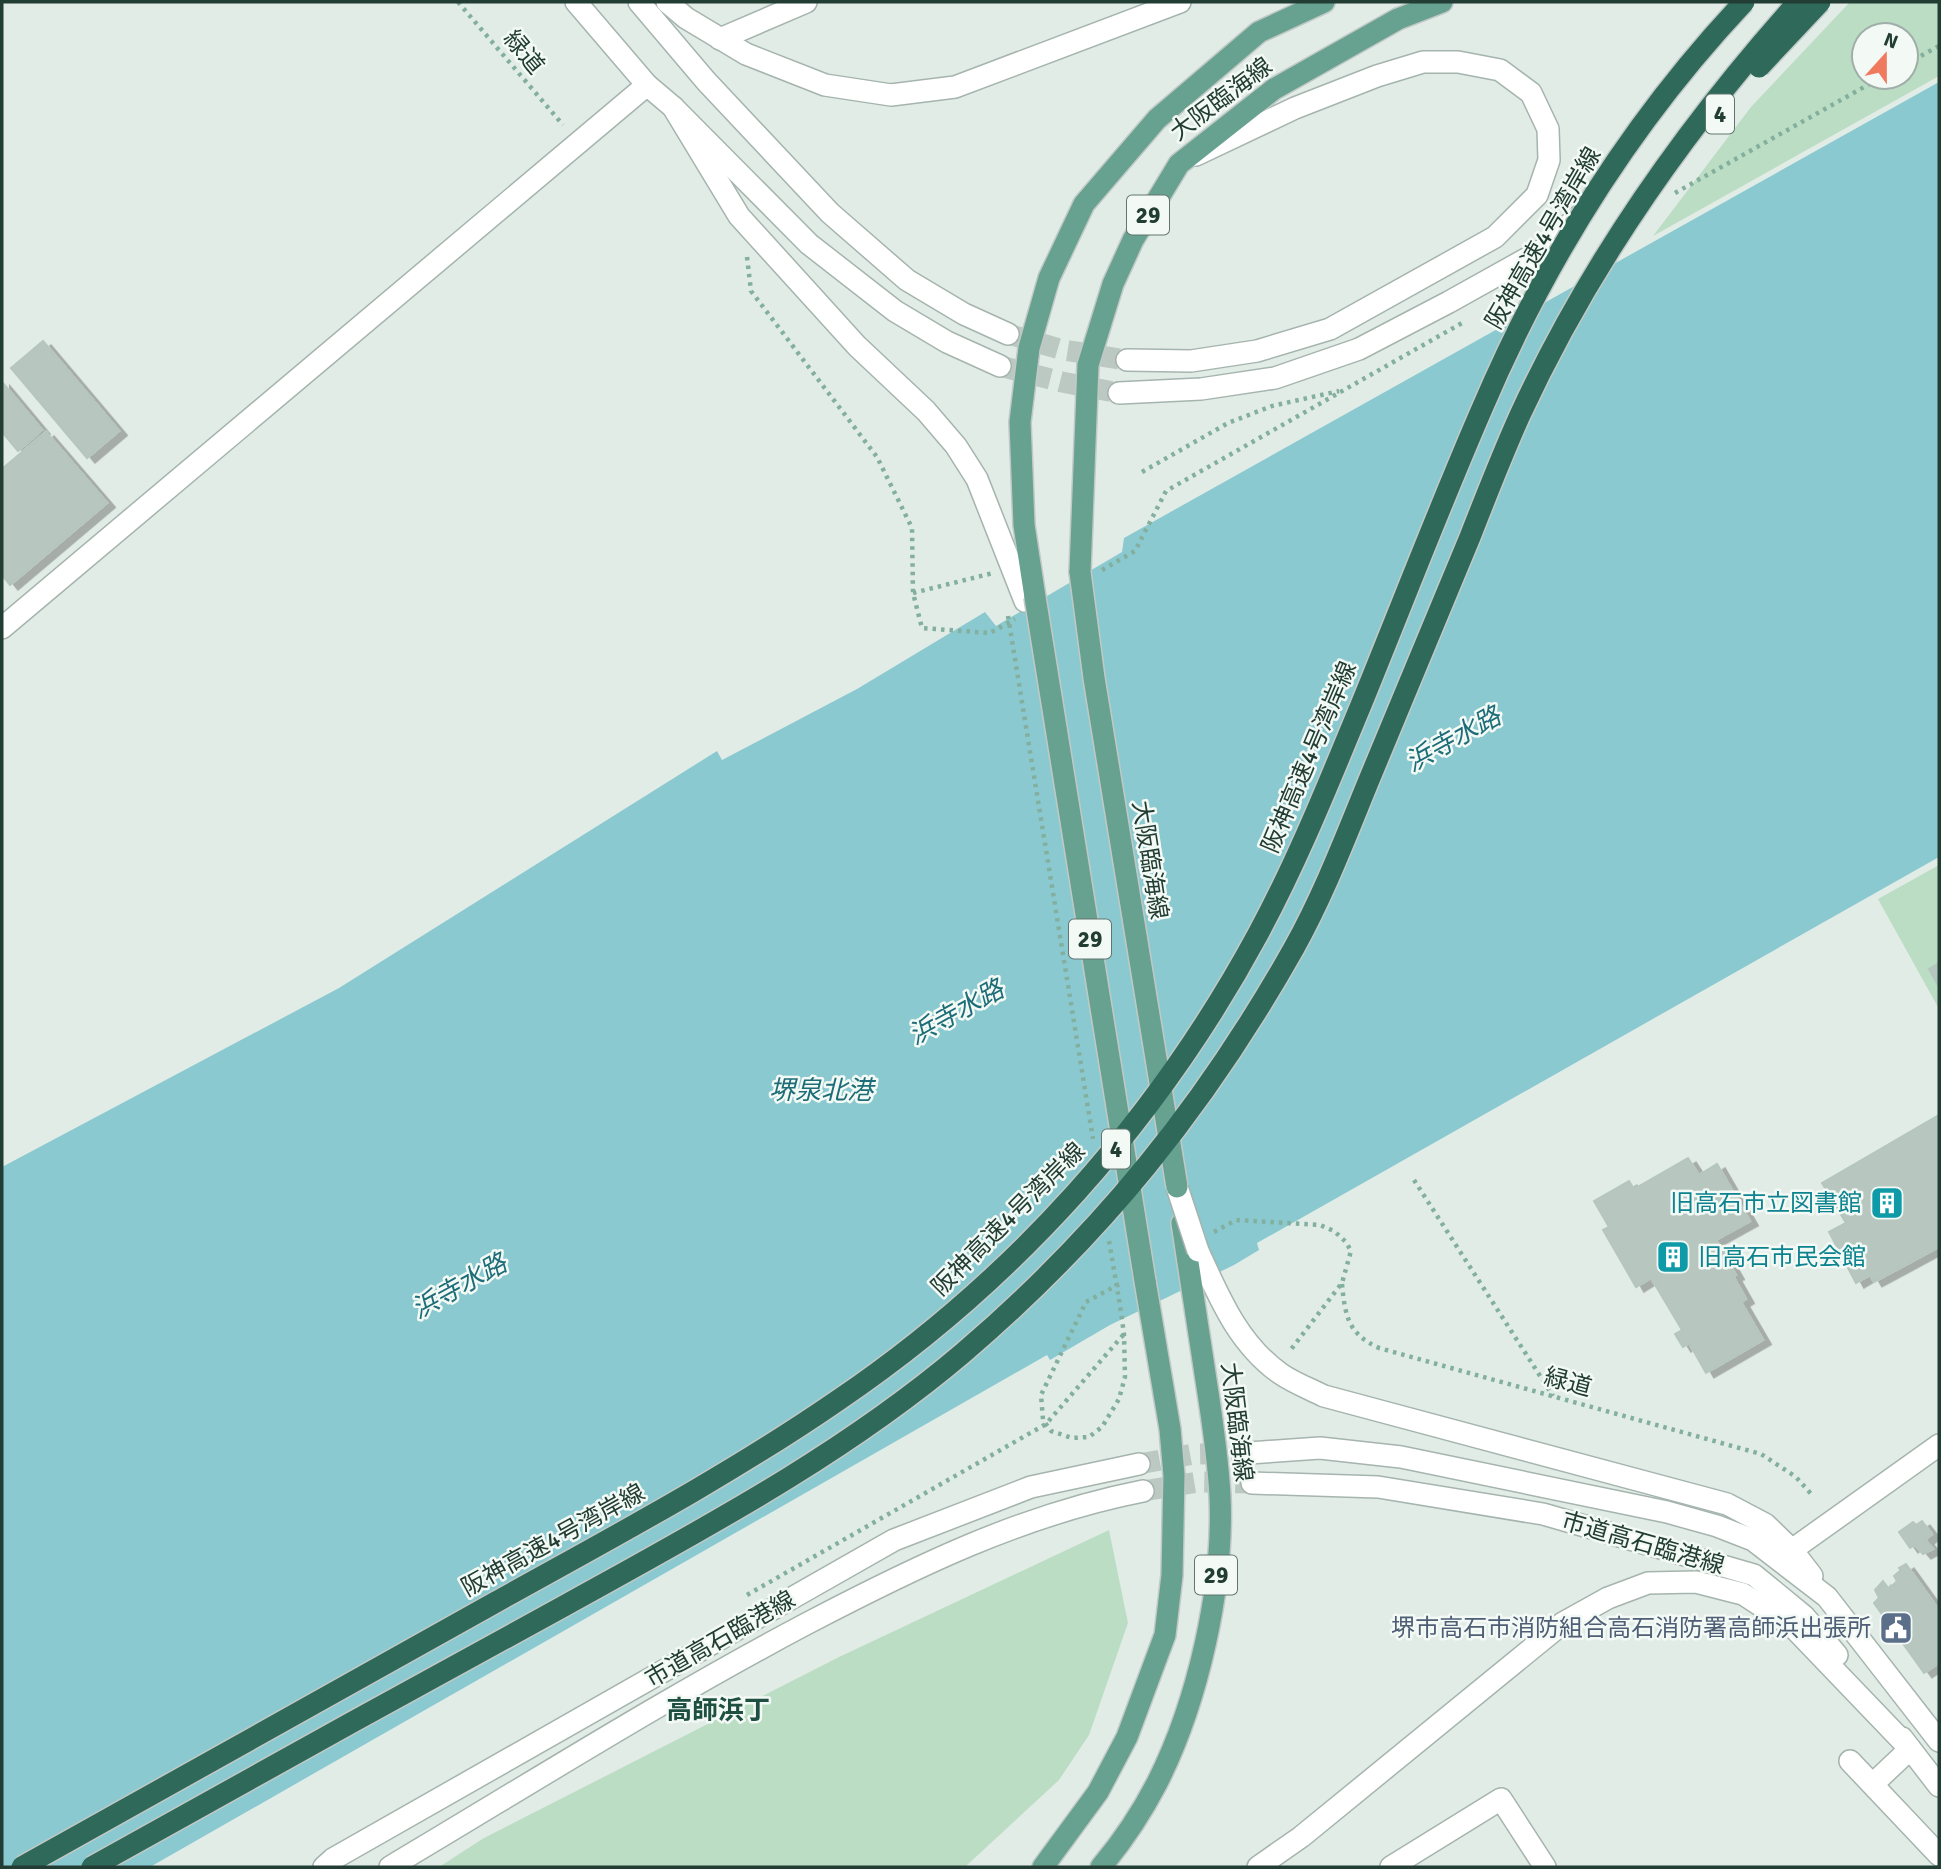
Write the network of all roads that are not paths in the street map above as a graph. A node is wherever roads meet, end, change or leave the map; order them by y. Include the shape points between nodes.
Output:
1 (576, 2) edge
2 (667, 2) edge
3 (806, 2) edge
4 (1180, 2) edge
5 (1324, 2) edge
6 (1442, 2) edge
7 (1744, 2) edge
8 (1752, 2) edge
9 (1798, 2) edge
10 (1820, 2) edge
11 (642, 6) edge
12 (720, 39) junction
13 (647, 85) junction
14 (673, 107) junction
15 (1179, 164) junction
16 (1622, 229) junction
17 (1008, 334) tunnel mouth
18 (1127, 360) tunnel mouth
19 (1000, 366) tunnel mouth
20 (1119, 393) tunnel mouth
21 (1030, 599) junction
22 (2, 628) edge
23 (1177, 1187) joint
24 (1193, 1255) junction
25 (1939, 1445) edge
26 (1249, 1452) tunnel mouth
27 (1139, 1464) tunnel mouth
28 (1252, 1483) tunnel mouth
29 (1143, 1491) tunnel mouth
30 (1786, 1554) junction
31 (1754, 1575) junction
32 (1939, 1741) edge
33 (1910, 1749) junction
34 (1850, 1761) dead end
35 (1873, 1784) junction
36 (1939, 1786) edge
37 (1939, 1855) edge
38 (22, 1867) edge
39 (92, 1867) edge
40 (324, 1867) edge
41 (390, 1867) edge
42 (1043, 1867) edge
43 (1101, 1867) edge
44 (1258, 1867) edge
45 (1391, 1867) edge
46 (1545, 1867) edge

1 - 13 street
2 - 12 street
3 - 12 street
4 - 12 street via 955,87 891,95 825,85
5 - 21 main road, 大阪臨海線 / 29 via 1259,32 1157,119 1084,204 1049,278 1029,348 1020,422
6 - 15 main road, 大阪臨海線 / 29 via 1398,19 1274,89
7 - 38 highway, 阪神高速4号湾岸線 / 4, bridge via 1655,105 1563,245 1482,407 1344,747 1259,931 1168,1079 1112,1153 1057,1214 928,1333 843,1398 766,1448
8 - 20 street via 1610,184 1544,249 1359,349 1299,370 1201,389
9 - 16 highway, 4, bridge via 1709,108
10 - 16 highway, 4, bridge via 1760,65
11 - 17 street via 830,213 907,280
13 - 14 street
13 - 22 street
14 - 19 street via 809,244 895,311
14 - 21 street via 739,216 956,446 977,480
15 - 18 street via 1295,108 1423,62 1500,69 1531,93 1548,129 1549,160 1537,195 1495,237 1330,329 1257,351 1191,362
15 - 23 main road, 大阪臨海線 / 29, bridge via 1133,240 1113,284 1088,365 1080,572
16 - 39 highway, 4, bridge via 1568,318 1519,418 1299,939 1199,1101 1089,1235 959,1357 878,1420 786,1479
21 - 42 main road, 大阪臨海線 / 29, bridge via 1042,646 1174,1475 1172,1575 1164,1635 1127,1737 1098,1792
23 - 24 street, bridge
24 - 30 street via 1254,1352 1282,1375 1324,1396 1727,1504 1765,1524
24 - 43 main road, 大阪臨海線 / 29 via 1220,1497 1212,1608 1184,1721 1156,1784
25 - 30 street
26 - 30 street, 市道高石臨港線 via 1320,1448 1428,1462 1667,1512
27 - 40 street, 市道高石臨港線 via 1031,1487 894,1540
28 - 31 street, 市道高石臨港線 via 1378,1487 1543,1514
29 - 41 street, 市道高石臨港線 via 1018,1525 900,1575 728,1665
30 - 31 street
30 - 32 street via 1827,1597
31 - 33 street, 市道高石臨港線 via 1814,1626
33 - 35 street
33 - 36 street, 市道高石臨港線
33 - 44 street via 1792,1626 1743,1594 1696,1582 1648,1583 1563,1623
34 - 35 street
35 - 37 street
45 - 46 street via 1501,1799

